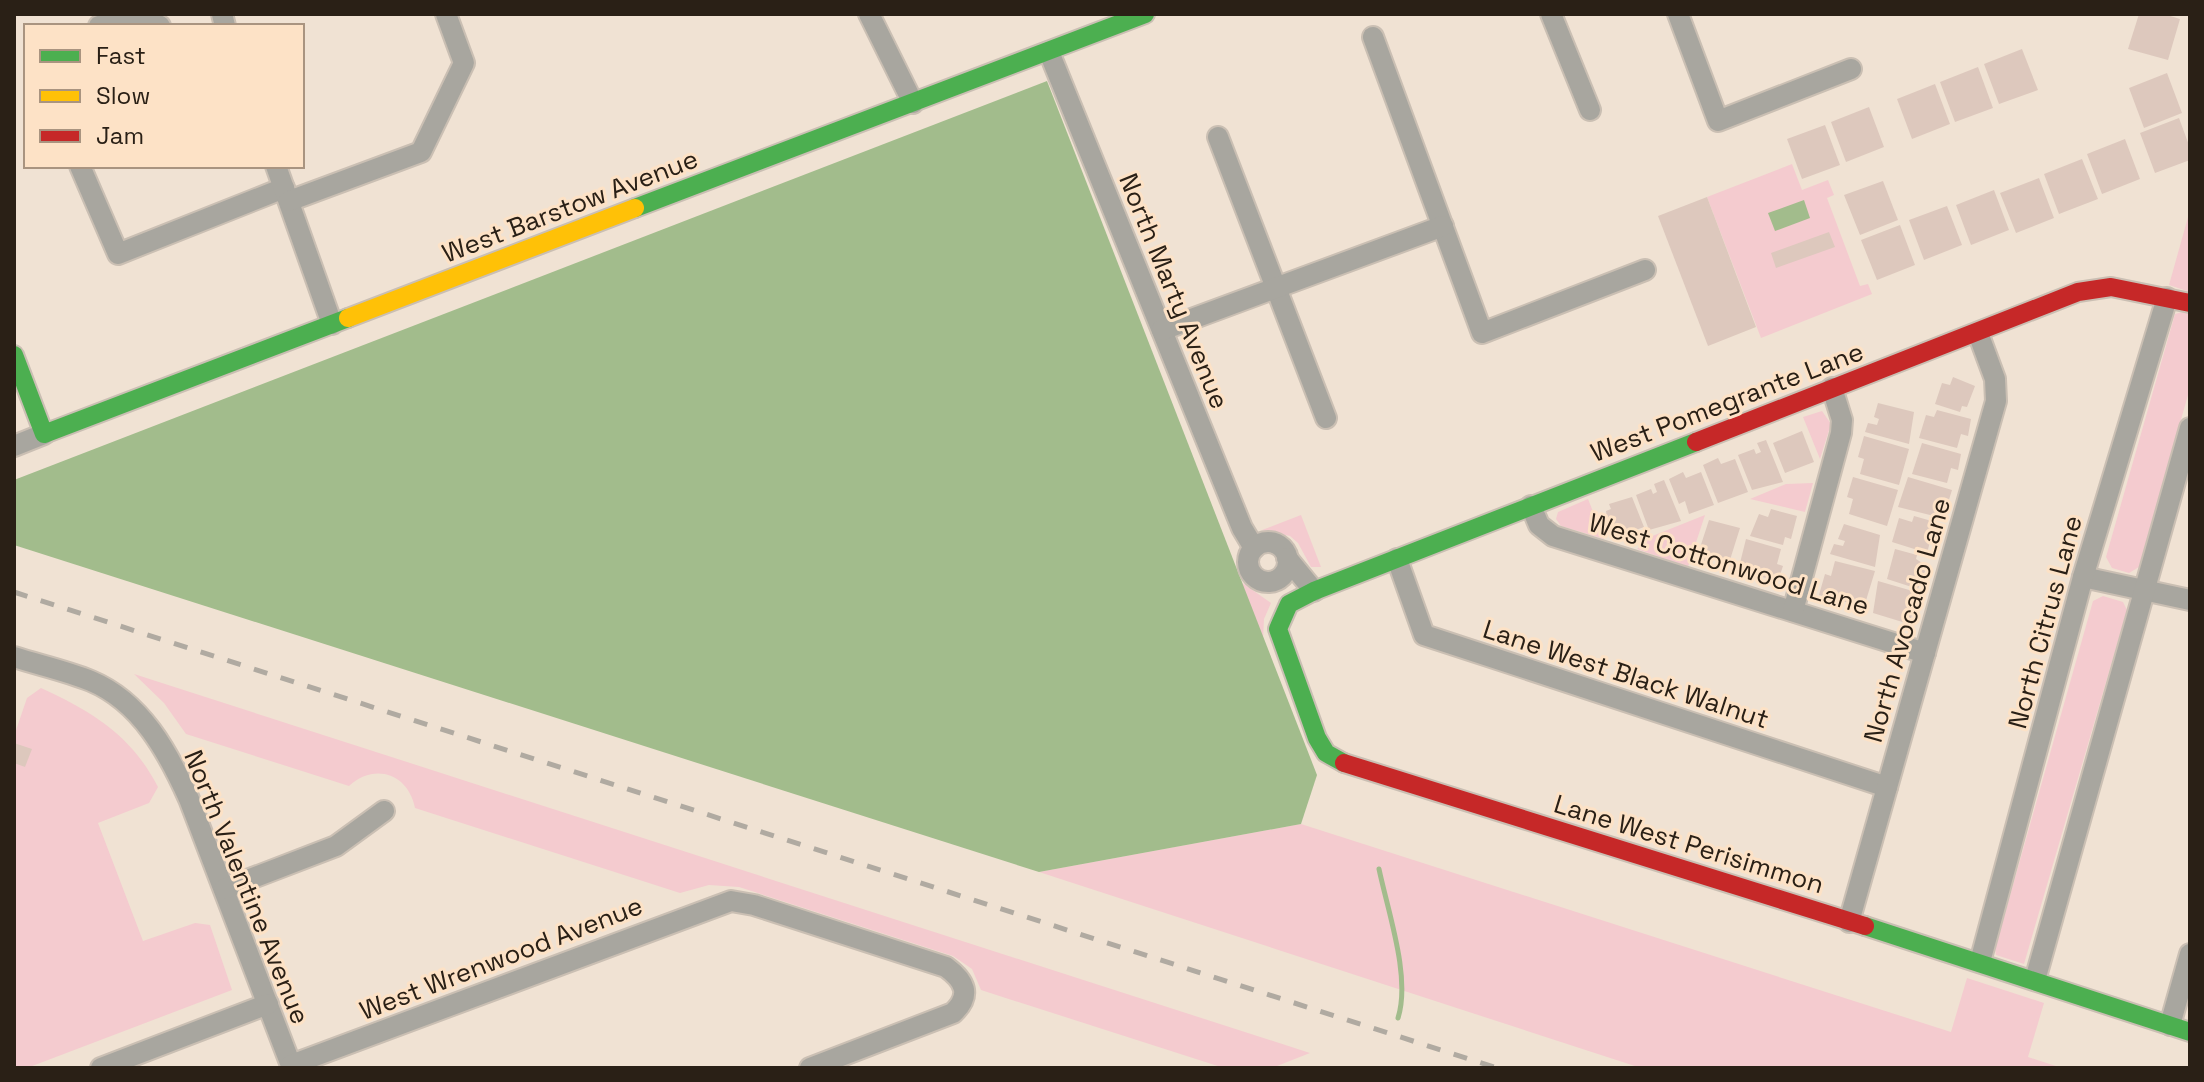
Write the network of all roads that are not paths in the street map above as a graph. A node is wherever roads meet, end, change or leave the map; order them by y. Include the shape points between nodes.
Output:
1 (446, 14) edge
2 (869, 14) edge
3 (1145, 14) edge
4 (1551, 14) edge
5 (1678, 14) edge
6 (107, 24) edge
7 (156, 24) edge
8 (1373, 37) dead end
9 (1049, 52) junction
10 (1851, 69) dead end
11 (913, 103) junction
12 (1590, 110) dead end
13 (1218, 137) dead end
14 (81, 168) edge
15 (277, 168) edge
16 (287, 194) junction
17 (1443, 226) junction
18 (1645, 270) dead end
19 (1276, 288) junction
20 (2167, 298) junction
21 (2190, 303) edge
22 (332, 324) junction
23 (1162, 330) junction
24 (1978, 333) junction
25 (14, 355) edge
26 (1832, 388) junction
27 (1326, 418) dead end
28 (2190, 428) edge
29 (44, 434) junction
30 (14, 446) edge
31 (1531, 506) junction
32 (1254, 548) junction
33 (1287, 558) junction
34 (1397, 559) junction
35 (2083, 577) junction
36 (1264, 581) junction
37 (2143, 590) junction
38 (1314, 591) junction
39 (2190, 600) edge
40 (1289, 604) junction
41 (1793, 611) junction
42 (1925, 653) junction
43 (14, 657) edge
44 (1887, 787) junction
45 (384, 811) dead end
46 (224, 889) junction
47 (1849, 922) junction
48 (2190, 954) edge
49 (1980, 962) junction
50 (2035, 980) junction
51 (268, 1004) junction
52 (2170, 1025) junction
53 (2190, 1032) edge
54 (292, 1066) edge
55 (101, 1068) edge
56 (810, 1068) edge

1 - 16 street via 464,63 421,152
2 - 11 street
3 - 9 street, West Barstow Avenue
4 - 12 street
5 - 10 street via 1718,121
6 - 7 street via 140,16
8 - 17 street
9 - 11 street, West Barstow Avenue
9 - 23 street, North Marty Avenue
11 - 22 street, West Barstow Avenue
13 - 19 street
14 - 16 street via 118,254
15 - 16 street
16 - 22 street
17 - 18 street via 1482,333
17 - 19 street
19 - 23 street
19 - 27 street
20 - 21 street, West Pomegrante Lane
20 - 24 street, West Pomegrante Lane via 2111,287 2078,292
20 - 35 street, North Citrus Lane
22 - 29 street, West Barstow Avenue
23 - 32 street, North Marty Avenue
24 - 26 street, West Pomegrante Lane
24 - 42 street, North Avocado Lane via 1995,379 1996,401
25 - 29 street
26 - 31 street, West Pomegrante Lane
26 - 41 street via 1841,433
28 - 37 street
29 - 30 street, West Barstow Avenue
31 - 34 street, West Pomegrante Lane
31 - 41 street, West Cottonwood Lane via 1539,525 1553,536
32 - 33 street via 1276,544
32 - 36 street, North Marty Avenue via 1249,569
33 - 36 street via 1282,575
33 - 38 street
34 - 38 street, West Pomegrante Lane
34 - 44 street, Lane West Black Walnut via 1424,635
35 - 37 street
35 - 49 street, North Citrus Lane
36 - 40 street, North Marty Avenue
37 - 39 street
37 - 50 street
38 - 40 street, West Pomegrante Lane
40 - 47 street, Lane West Perisimmon via 1280,618 1281,642 1317,738 1338,761
41 - 42 street, West Cottonwood Lane
42 - 44 street, North Avocado Lane
43 - 46 street, North Valentine Avenue via 93,682 124,701 150,728 179,777
44 - 47 street, North Avocado Lane
45 - 46 street via 336,846
46 - 51 street, North Valentine Avenue
47 - 49 street, Lane West Perisimmon
48 - 52 street
49 - 50 street, Lane West Perisimmon
50 - 52 street, Lane West Perisimmon
51 - 54 street, North Valentine Avenue
51 - 55 street
52 - 53 street, Lane West Perisimmon
54 - 56 street, West Wrenwood Avenue via 731,901 946,967 959,977 966,990 953,1013

